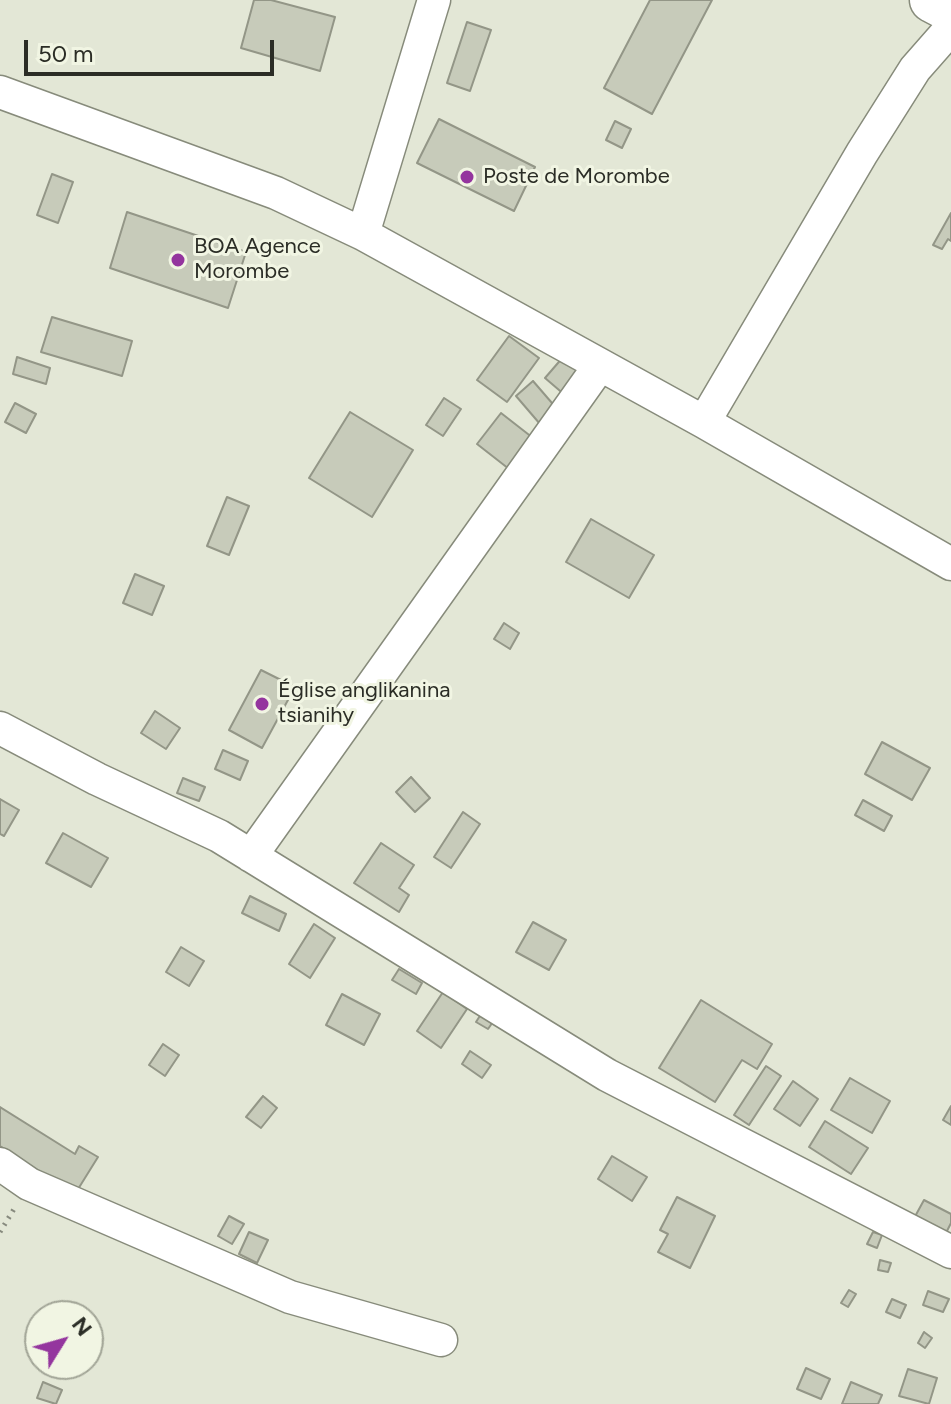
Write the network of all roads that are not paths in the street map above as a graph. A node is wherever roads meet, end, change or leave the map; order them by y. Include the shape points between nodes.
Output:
1 (434, 0) edge
2 (932, 0) edge
3 (951, 10) edge
4 (951, 28) edge
5 (0, 92) edge
6 (363, 234) junction
7 (600, 365) junction
8 (704, 422) junction
9 (951, 564) edge
10 (0, 728) edge
11 (251, 856) junction
12 (0, 1164) edge
13 (951, 1252) edge
14 (441, 1340) dead end

1 - 6 street
2 - 3 street
4 - 8 street via 915,69 862,153
5 - 6 street via 276,193
6 - 7 street
7 - 8 street
7 - 11 street
8 - 9 street
10 - 11 street
11 - 13 street via 607,1075
12 - 14 street via 29,1184 290,1297

